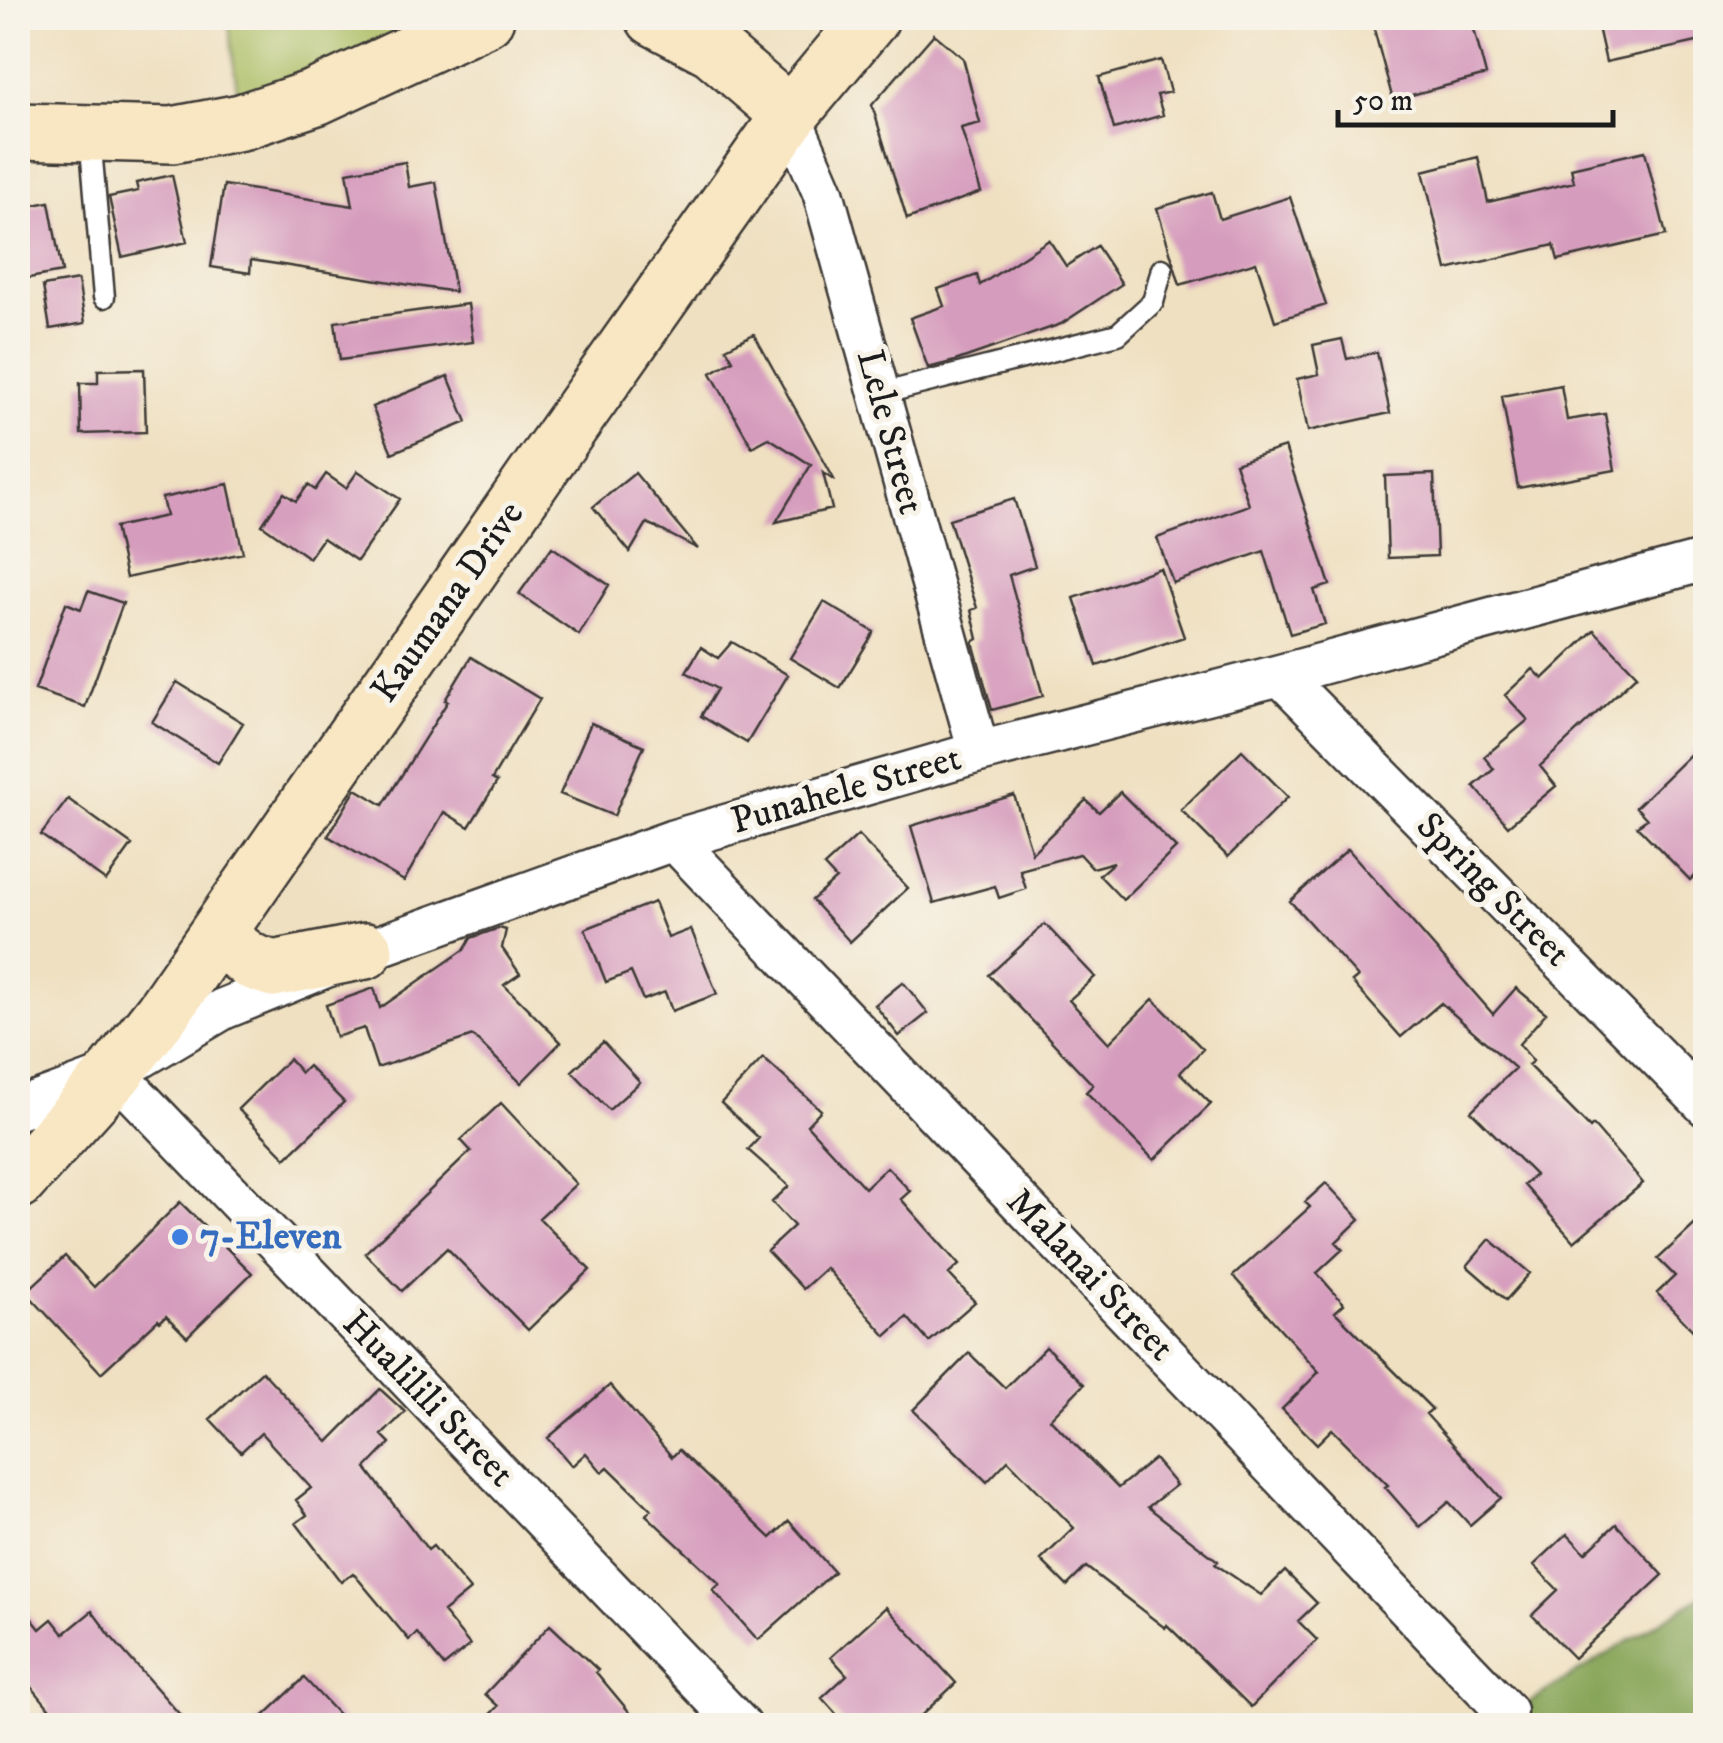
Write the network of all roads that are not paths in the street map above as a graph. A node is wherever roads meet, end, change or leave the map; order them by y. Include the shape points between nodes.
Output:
1 (486, 18) edge
2 (654, 18) edge
3 (871, 18) edge
4 (790, 116) junction
5 (18, 131) edge
6 (90, 134) junction
7 (1162, 269) dead end
8 (104, 297) dead end
9 (880, 394) junction
10 (1706, 560) edge
11 (1280, 675) junction
12 (978, 752) junction
13 (674, 840) junction
14 (222, 928) junction
15 (365, 951) junction
16 (115, 1072) junction
17 (1706, 1106) edge
18 (18, 1109) edge
19 (18, 1181) edge
20 (1506, 1710) dead end
21 (741, 1726) edge

1 - 6 street via 316,96 241,122 172,135
2 - 4 street via 713,49
3 - 4 street, Kaumana Drive
4 - 9 street, Lele Street via 824,192
4 - 14 street, Kaumana Drive
5 - 6 street
6 - 8 lane
7 - 9 lane via 1152,302 1118,334
9 - 12 street, Lele Street
10 - 11 street, Punahele Street
11 - 12 street, Punahele Street
11 - 17 street, Spring Street
12 - 13 street, Punahele Street
13 - 15 street, Punahele Street
13 - 20 street, Malanai Street
14 - 15 street via 234,949 273,969
14 - 16 street, Kaumana Drive
15 - 16 street, Punahele Street via 223,1009
16 - 18 street, Punahele Street
16 - 19 street, Kaumana Drive
16 - 21 street, Hualilili Street

